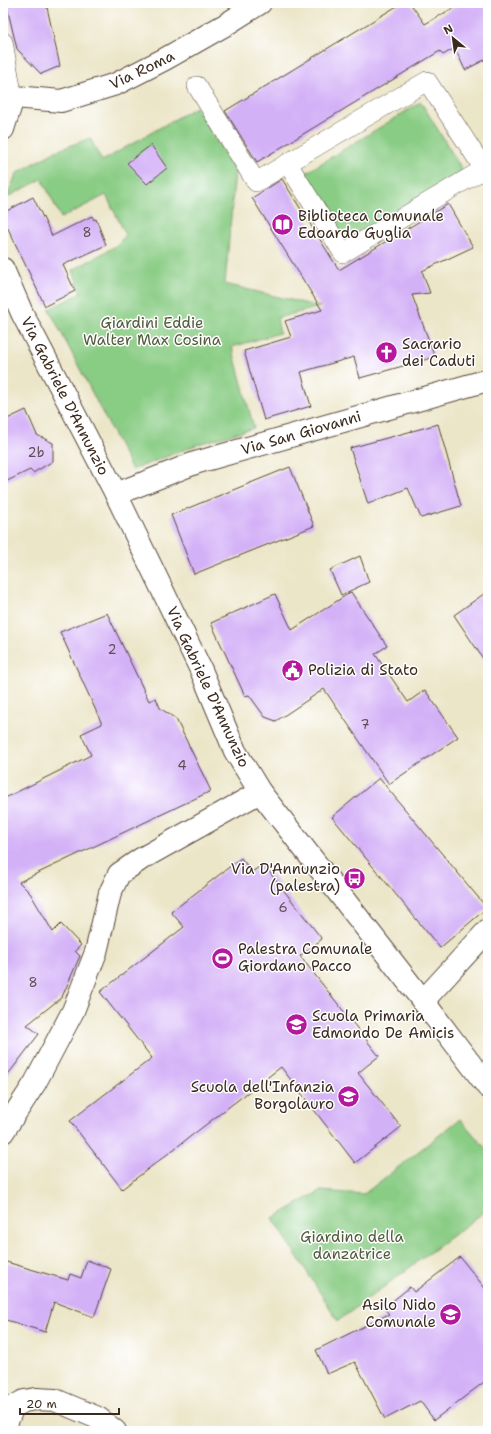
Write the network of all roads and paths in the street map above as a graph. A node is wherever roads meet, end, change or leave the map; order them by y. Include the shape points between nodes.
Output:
1 (260, 3) edge
2 (3, 42) edge
3 (197, 86) dead end
4 (6, 94) edge
5 (3, 129) edge
6 (288, 164) junction
7 (486, 172) edge
8 (3, 269) edge
9 (488, 380) edge
10 (116, 494) junction
11 (260, 792) junction
12 (488, 930) edge
13 (423, 1001) junction
14 (488, 1087) edge
15 (3, 1132) edge
16 (3, 1431) edge
17 (115, 1431) edge

1 - 4 street, Via Roma via 226,25 116,84 61,101
2 - 4 street
3 - 6 street via 256,182
4 - 5 street
6 - 7 street via 343,252
6 - 7 street via 427,81
8 - 10 street, Via Gabriele D'Annunzio via 22,313
9 - 10 street, Via San Giovanni via 195,463
10 - 11 street, Via Gabriele D'Annunzio via 201,670 235,751
11 - 13 street, Via Gabriele D'Annunzio
11 - 15 street via 119,874 110,893 96,952 73,1011 35,1083
12 - 13 street
13 - 14 street, Via Gabriele D'Annunzio
16 - 17 street via 13,1407 24,1401 36,1399 55,1400 98,1418

